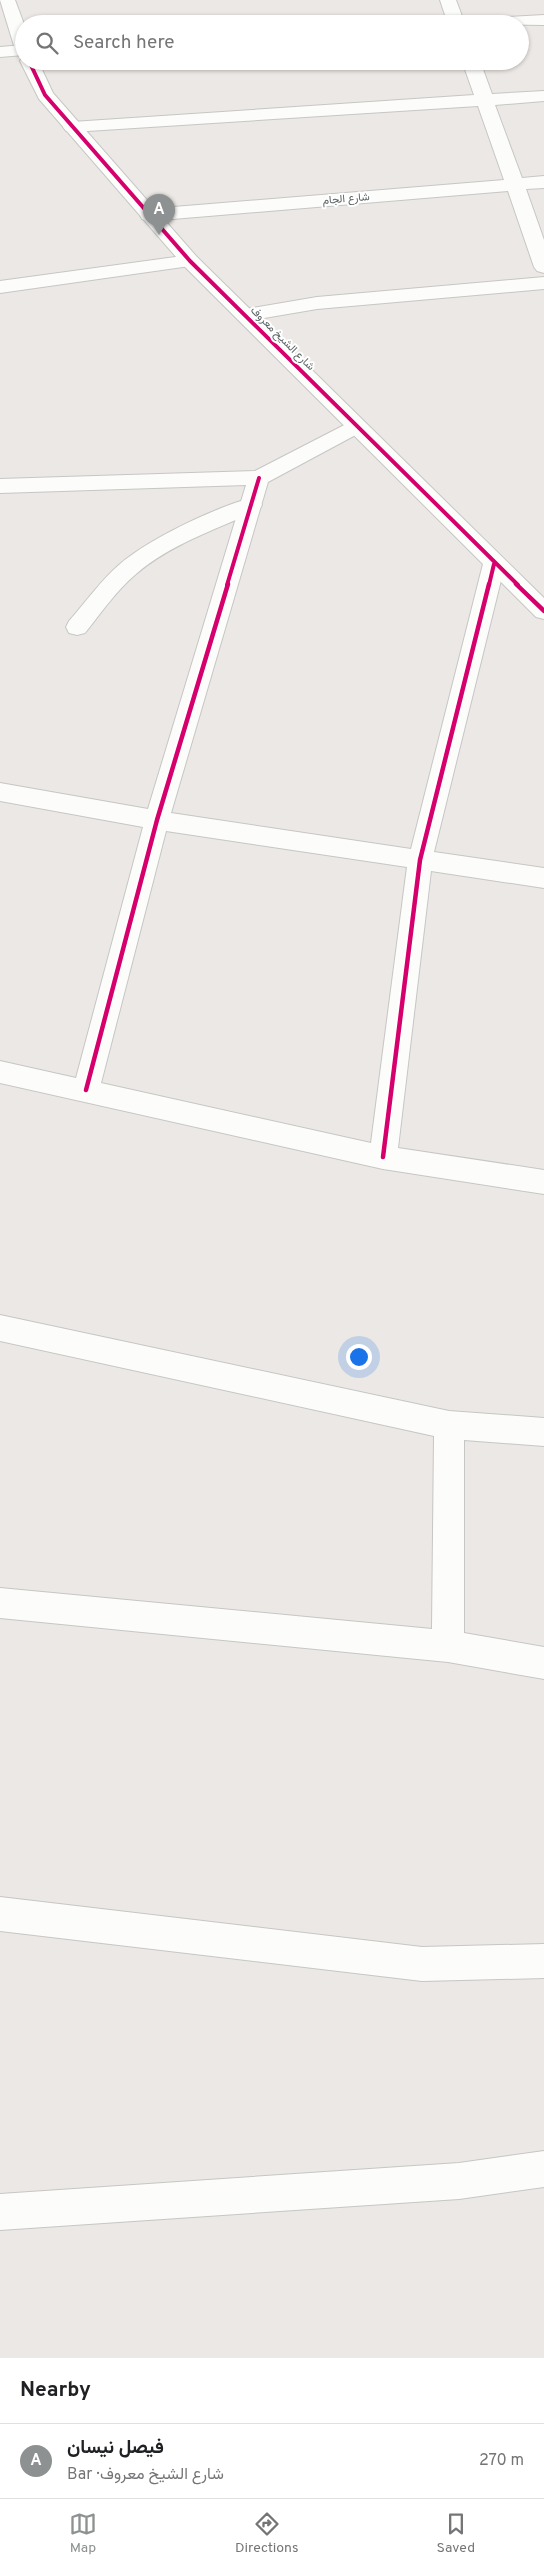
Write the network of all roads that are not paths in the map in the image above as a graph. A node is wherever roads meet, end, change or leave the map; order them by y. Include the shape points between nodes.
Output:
1 (7, 0) edge
2 (448, 0) edge
3 (454, 15) edge
4 (544, 20) edge
5 (529, 21) edge
6 (15, 23) edge
7 (15, 50) edge
8 (0, 52) edge
9 (34, 70) edge
10 (474, 70) edge
11 (544, 96) edge
12 (484, 100) junction
13 (72, 127) junction
14 (544, 182) edge
15 (514, 184) junction
16 (149, 215) junction
17 (190, 260) junction
18 (544, 267) edge
19 (544, 283) edge
20 (0, 287) edge
21 (247, 315) junction
22 (356, 426) junction
23 (259, 478) junction
24 (0, 486) edge
25 (251, 506) junction
26 (494, 564) junction
27 (544, 611) edge
28 (77, 627) dead end
29 (0, 792) edge
30 (157, 820) junction
31 (420, 860) junction
32 (544, 878) edge
33 (0, 1072) edge
34 (86, 1090) junction
35 (383, 1157) junction
36 (544, 1182) edge
37 (0, 1328) edge
38 (449, 1425) junction
39 (544, 1432) edge
40 (0, 1603) edge
41 (448, 1646) junction
42 (544, 1663) edge
43 (0, 1914) edge
44 (544, 1961) edge
45 (544, 2169) edge
46 (0, 2212) edge

1 - 6 street
2 - 3 street
4 - 5 street
7 - 8 street
9 - 13 street, شارع الشيخ معروف via 45,95
10 - 12 street
11 - 12 street
12 - 13 street
12 - 15 street
13 - 16 street, شارع الشيخ معروف
14 - 15 street, شارع الجام
15 - 16 street, شارع الجام
15 - 18 street
16 - 17 street, شارع الشيخ معروف
17 - 20 street
17 - 21 street, شارع الشيخ معروف
19 - 21 street via 317,303
21 - 22 street, شارع الشيخ معروف
22 - 23 street
22 - 26 street, شارع الشيخ معروف
23 - 24 street
23 - 25 street
25 - 28 street via 157,548 136,562 116,580
25 - 30 street
26 - 27 street, شارع الشيخ معروف
26 - 31 street
29 - 30 street
30 - 31 street
30 - 34 street
31 - 32 street
31 - 35 street
33 - 34 street
34 - 35 street
35 - 36 street
37 - 38 street
38 - 39 street
38 - 41 street
40 - 41 street
41 - 42 street
43 - 44 street via 422,1964
45 - 46 street via 459,2181

